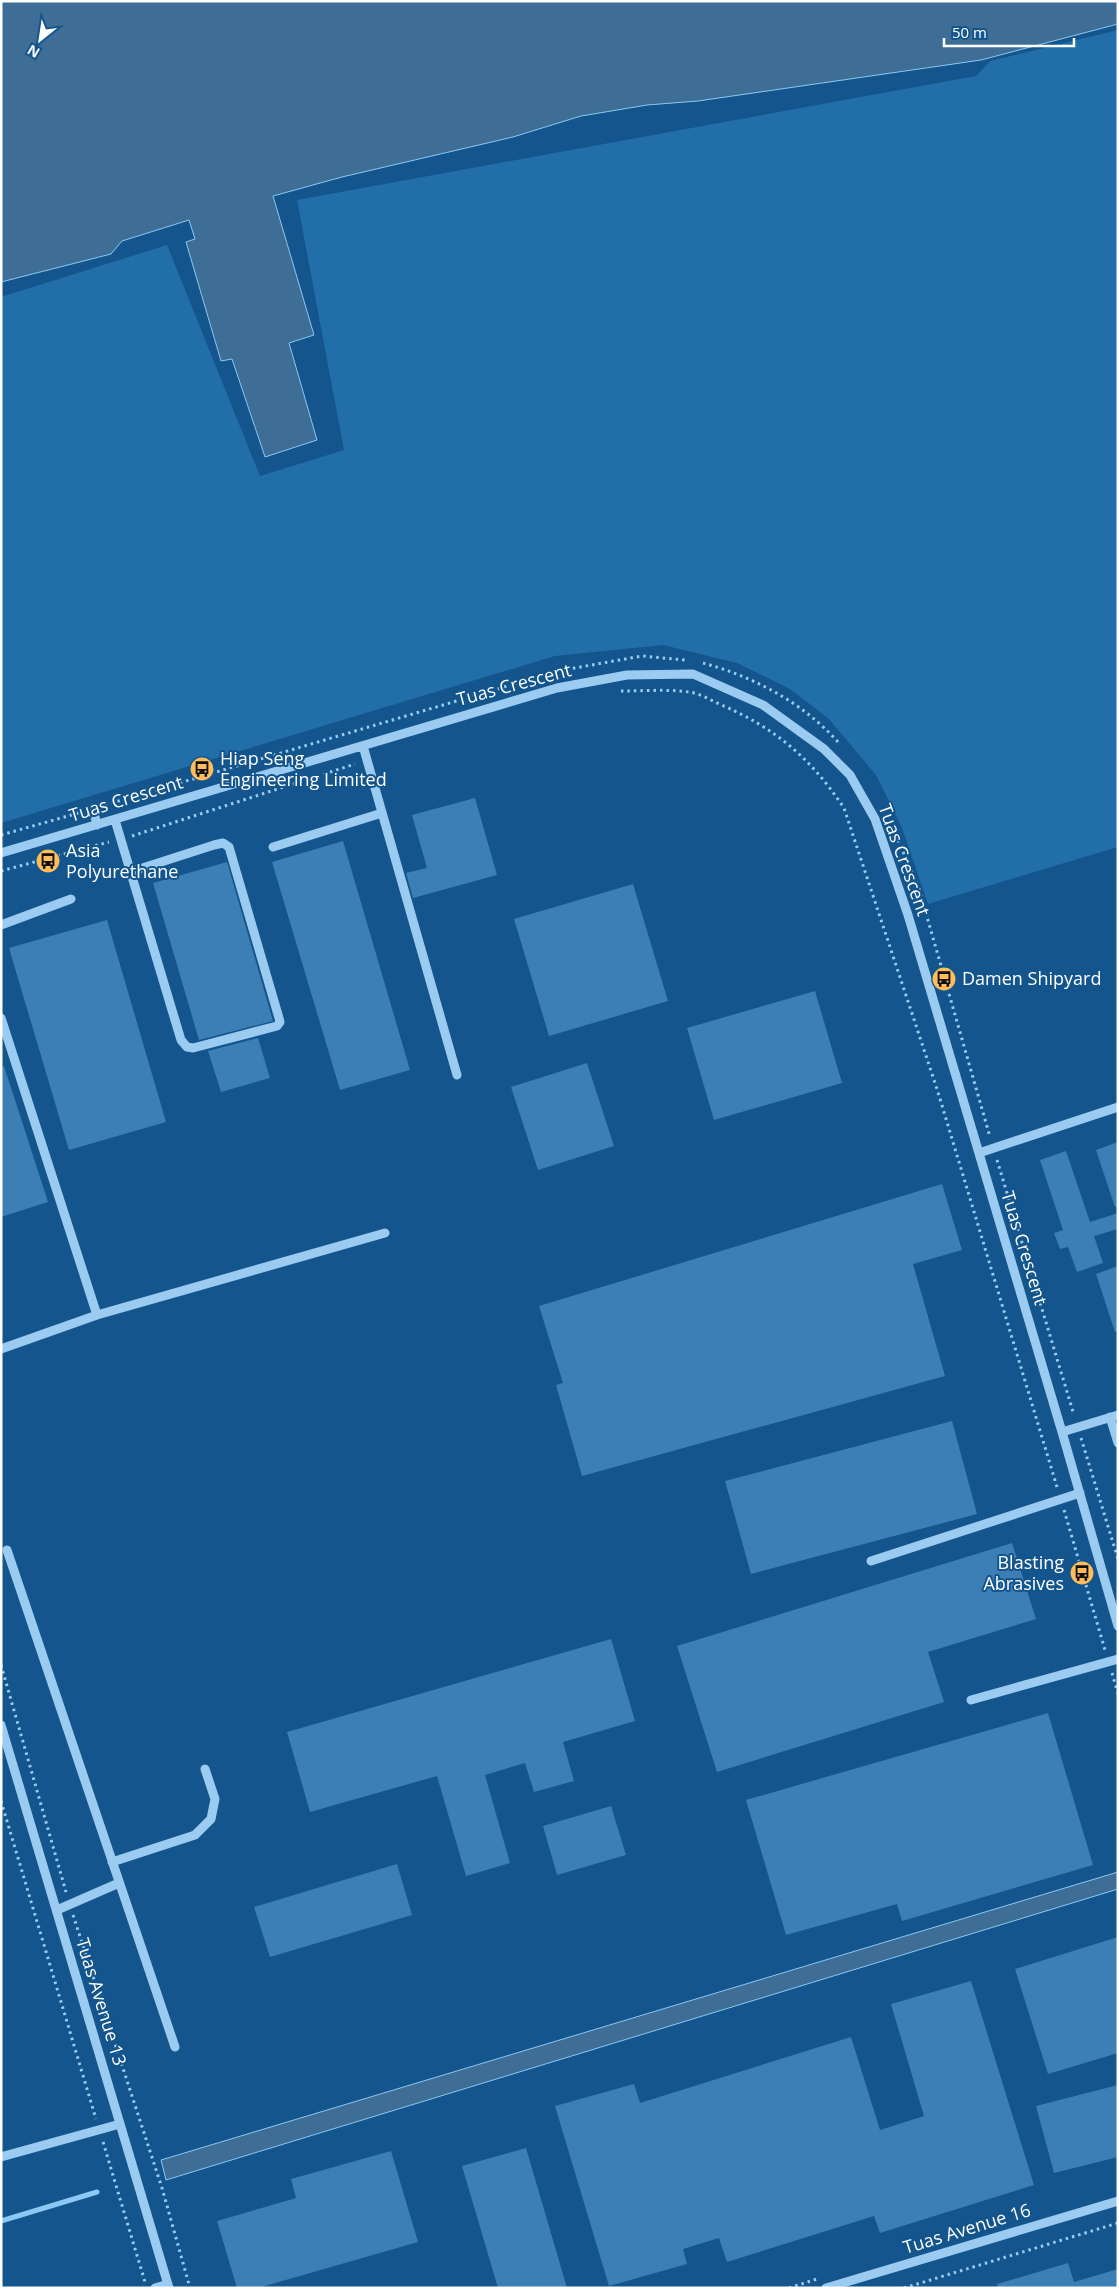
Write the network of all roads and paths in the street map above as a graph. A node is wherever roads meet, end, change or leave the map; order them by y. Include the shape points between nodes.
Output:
1 (687, 660) dead end
2 (696, 661) dead end
3 (612, 692) dead end
4 (840, 745) dead end
5 (363, 746) junction
6 (367, 760) junction
7 (93, 808) junction
8 (382, 813) junction
9 (114, 820) junction
10 (97, 825) junction
11 (1, 835) edge
12 (896, 838) dead end
13 (120, 839) junction
14 (273, 847) dead end
15 (1, 853) edge
16 (1, 871) edge
17 (130, 872) junction
18 (71, 898) dead end
19 (1, 925) edge
20 (1, 1018) edge
21 (457, 1075) dead end
22 (1118, 1107) edge
23 (994, 1148) junction
24 (979, 1153) junction
25 (385, 1233) dead end
26 (97, 1315) junction
27 (1, 1349) edge
28 (1114, 1416) edge
29 (1078, 1427) junction
30 (1062, 1432) junction
31 (1118, 1443) edge
32 (1080, 1493) junction
33 (1061, 1499) junction
34 (7, 1550) dead end
35 (1118, 1559) edge
36 (871, 1561) dead end
37 (1118, 1626) edge
38 (1113, 1661) edge
39 (1, 1665) edge
40 (1118, 1694) edge
41 (971, 1700) dead end
42 (1, 1725) edge
43 (205, 1769) dead end
44 (1, 1801) edge
45 (112, 1862) junction
46 (119, 1884) junction
47 (70, 1904) junction
48 (57, 1910) junction
49 (175, 2048) dead end
50 (120, 2124) junction
51 (100, 2130) junction
52 (1, 2157) edge
53 (1118, 2201) edge
54 (1118, 2223) edge
55 (169, 2286) edge
56 (147, 2288) edge
57 (155, 2288) edge
58 (190, 2288) edge
59 (826, 2288) edge
60 (904, 2288) edge

1 - 7 path via 642,656 558,671
2 - 4 path via 732,671 773,690 822,724
3 - 33 path via 691,692 732,709 761,724 798,751 828,784 844,808 937,1089
5 - 6 street
5 - 9 street, Tuas Crescent
5 - 24 street, Tuas Crescent via 556,688 626,675 693,674 763,705 824,749 850,776 874,819 908,915
6 - 8 street
6 - 13 path
7 - 10 street
7 - 11 path
8 - 14 street
8 - 21 street
9 - 10 street, Tuas Crescent
9 - 13 street
10 - 15 street, Tuas Crescent
12 - 23 path via 919,889
13 - 16 path
13 - 17 street
17 - 17 street via 181,1040 186,1047 193,1048 277,1026 279,1018 228,847 223,843 214,845
18 - 19 street
20 - 26 street
22 - 23 street
23 - 24 street
23 - 29 path
24 - 30 street, Tuas Crescent
25 - 26 street
26 - 27 street
28 - 29 street
28 - 31 street
29 - 30 street
29 - 35 path
30 - 32 street, Tuas Crescent
32 - 33 street
32 - 37 street, Tuas Crescent
33 - 36 street
33 - 38 path
34 - 45 street
38 - 40 path
38 - 41 street
39 - 47 path
42 - 48 street, Tuas Avenue 13
43 - 45 street via 215,1799 211,1818 195,1836
44 - 51 path
45 - 46 street
46 - 47 street
46 - 49 street
47 - 48 street
47 - 58 path via 159,2180
48 - 50 street, Tuas Avenue 13
50 - 51 street
50 - 55 street, Tuas Avenue 13
51 - 52 street
51 - 56 path
53 - 59 street, Tuas Avenue 16
54 - 60 path
55 - 57 street

